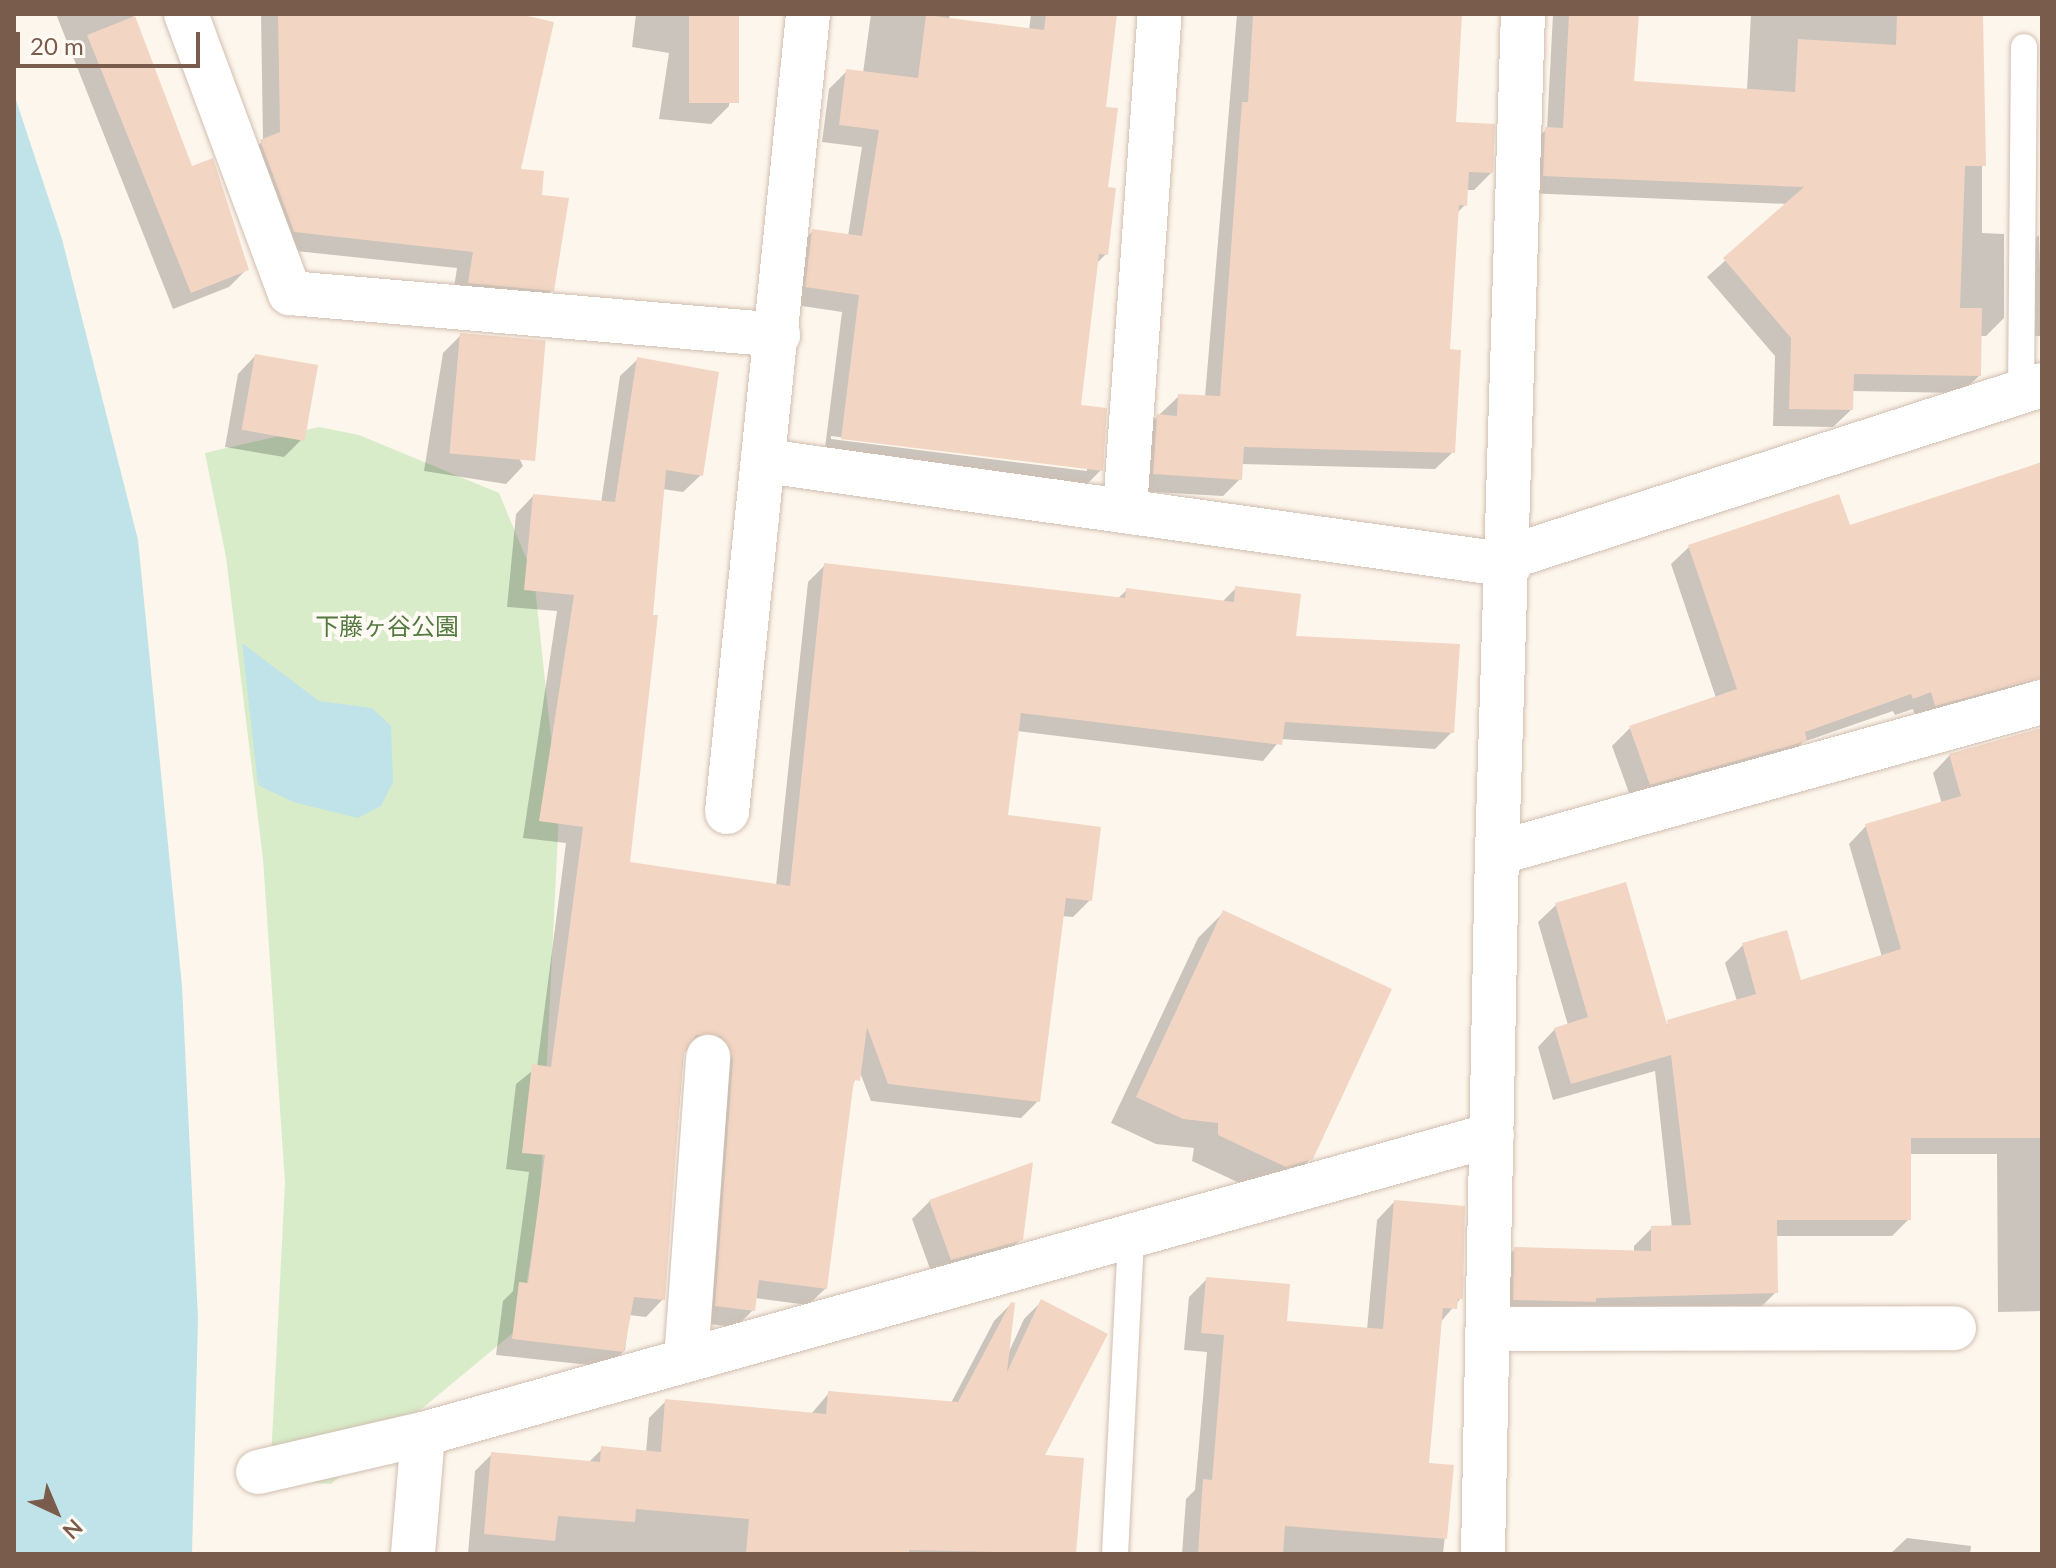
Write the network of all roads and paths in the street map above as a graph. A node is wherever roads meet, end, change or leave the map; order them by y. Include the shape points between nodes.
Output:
1 (186, 14) edge
2 (808, 14) edge
3 (1160, 14) edge
4 (1523, 14) edge
5 (2024, 47) dead end
6 (778, 335) junction
7 (2032, 388) edge
8 (765, 461) junction
9 (1125, 509) junction
10 (1510, 561) junction
11 (2042, 702) edge
12 (727, 812) dead end
13 (1497, 853) junction
14 (708, 1057) dead end
15 (1492, 1135) junction
16 (1131, 1236) junction
17 (1954, 1328) dead end
18 (1489, 1329) junction
19 (686, 1360) junction
20 (423, 1434) junction
21 (258, 1472) dead end
22 (413, 1554) edge
23 (1115, 1554) edge
24 (1483, 1554) edge

1 - 6 street via 290,293
2 - 6 street
3 - 9 street
4 - 10 street
5 - 7 lane
6 - 8 street
7 - 10 street
8 - 9 street
8 - 12 street
9 - 10 street
10 - 13 street
11 - 13 street
13 - 15 street
14 - 19 street
15 - 16 street
15 - 18 street
16 - 19 street
16 - 23 lane
17 - 18 street
18 - 24 street
19 - 20 street
20 - 21 street
20 - 22 street

